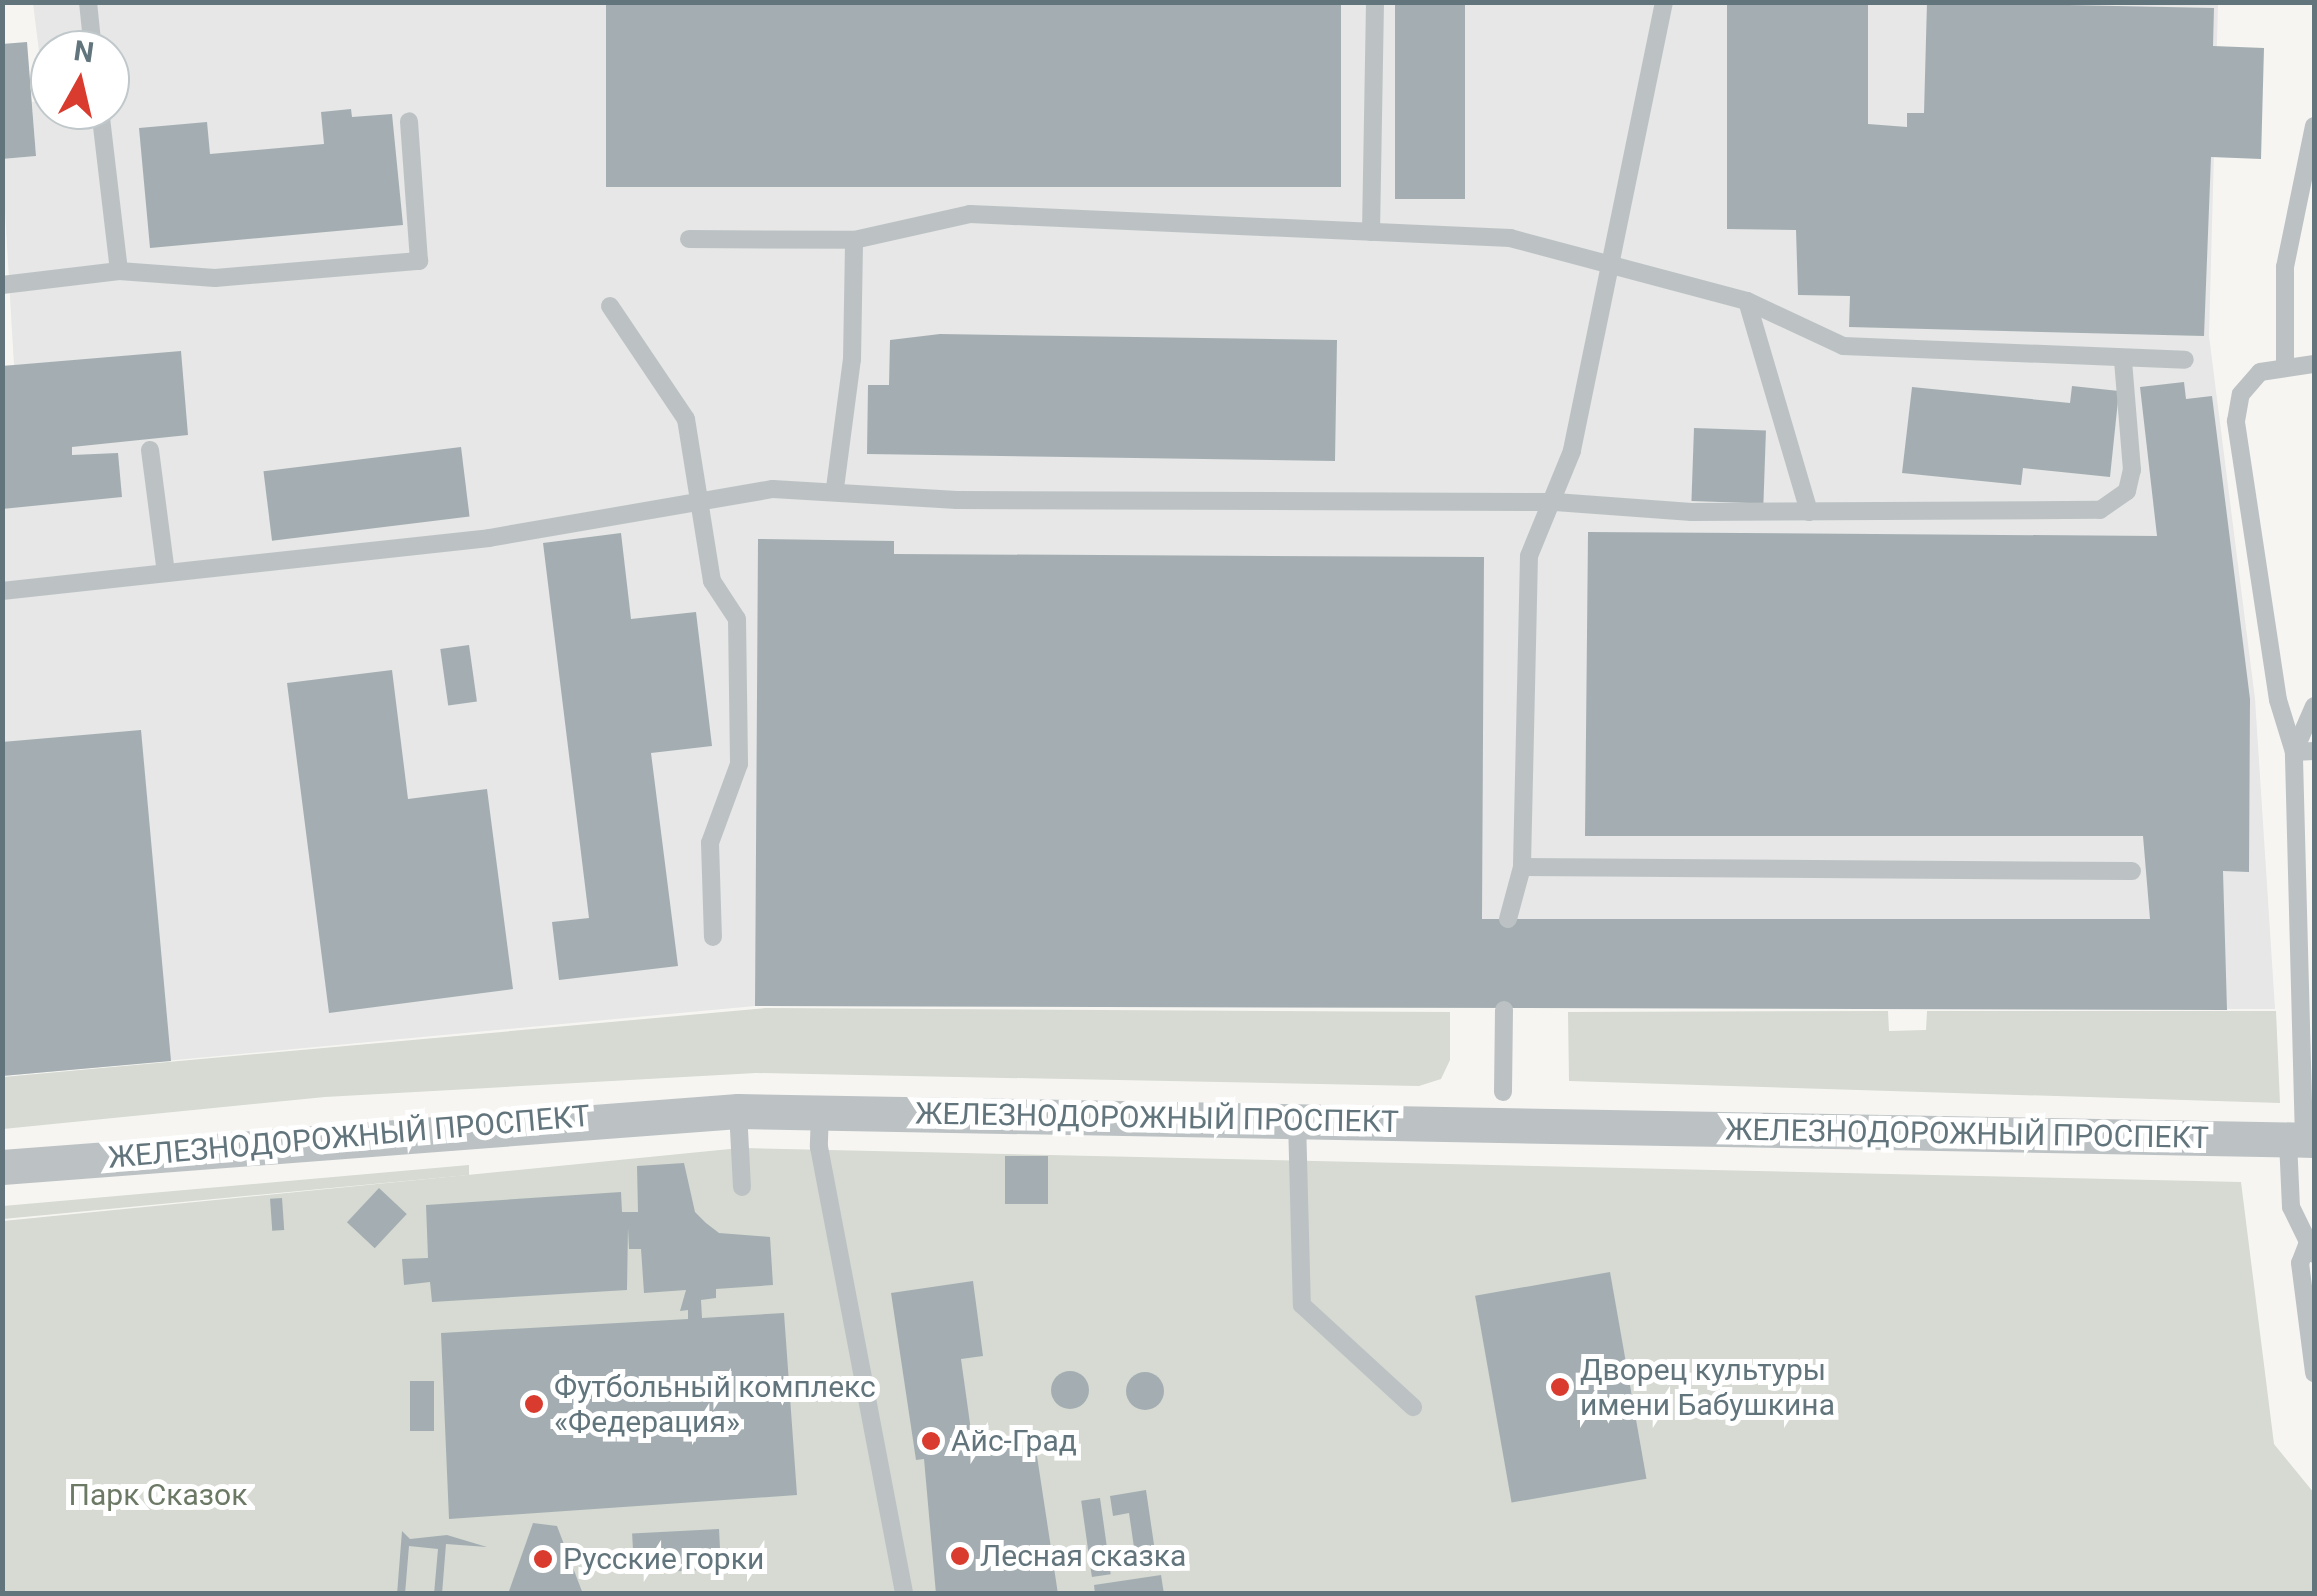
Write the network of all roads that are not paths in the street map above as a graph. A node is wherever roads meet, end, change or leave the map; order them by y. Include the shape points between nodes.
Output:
1 (88, 2) edge
2 (1375, 2) edge
3 (1664, 2) edge
4 (91, 30) edge
5 (408, 121) dead end
6 (2314, 126) edge
7 (102, 130) edge
8 (1371, 232) junction
9 (689, 239) dead end
10 (854, 240) junction
11 (1618, 262) junction
12 (119, 271) junction
13 (2, 285) edge
14 (1747, 301) junction
15 (610, 306) dead end
16 (2185, 360) dead end
17 (2123, 361) junction
18 (2285, 363) junction
19 (2314, 364) edge
20 (150, 450) dead end
21 (835, 488) junction
22 (700, 500) junction
23 (1555, 502) junction
24 (1809, 512) junction
25 (166, 573) junction
26 (2, 591) edge
27 (2314, 706) edge
28 (2314, 751) edge
29 (2294, 752) junction
30 (2305, 862) edge
31 (1522, 867) junction
32 (2132, 871) dead end
33 (1508, 919) dead end
34 (712, 937) dead end
35 (1504, 1010) dead end
36 (2306, 1039) edge
37 (1504, 1092) dead end
38 (738, 1111) junction
39 (820, 1112) junction
40 (1297, 1120) junction
41 (2302, 1140) edge
42 (2, 1167) edge
43 (742, 1187) dead end
44 (2311, 1250) edge
45 (2314, 1373) edge
46 (1413, 1407) dead end
47 (904, 1594) edge

1 - 4 lane
2 - 8 lane
3 - 11 lane
5 - 12 lane via 420,261 216,278
6 - 18 lane via 2285,266
7 - 12 lane
8 - 10 lane via 970,214
8 - 11 lane via 1510,238
9 - 10 lane
10 - 21 lane via 852,359
11 - 14 lane
11 - 23 lane
12 - 13 lane
14 - 17 lane via 1843,346
14 - 24 lane
15 - 22 lane via 686,419
16 - 17 lane
17 - 24 lane via 2132,470 2115,504
18 - 19 lane
18 - 29 lane via 2241,394 2236,420 2278,700
20 - 25 lane
21 - 22 lane
21 - 23 lane via 957,500
22 - 25 lane via 490,538
22 - 34 lane via 712,581 736,619 739,764 710,843
23 - 24 lane
23 - 31 lane via 1528,556
25 - 26 lane
27 - 29 lane
28 - 29 lane
29 - 30 lane
30 - 36 lane
31 - 32 lane
31 - 33 lane
35 - 37 lane
36 - 41 lane
38 - 39 street, ЖЕЛЕЗНОДОРОЖНЫЙ ПРОСПЕКТ
38 - 42 street, ЖЕЛЕЗНОДОРОЖНЫЙ ПРОСПЕКТ
38 - 43 lane
39 - 40 street, ЖЕЛЕЗНОДОРОЖНЫЙ ПРОСПЕКТ
39 - 47 lane via 820,1147
40 - 41 street, ЖЕЛЕЗНОДОРОЖНЫЙ ПРОСПЕКТ
40 - 46 lane via 1302,1305
41 - 44 lane via 2288,1190
44 - 45 lane via 2300,1262

